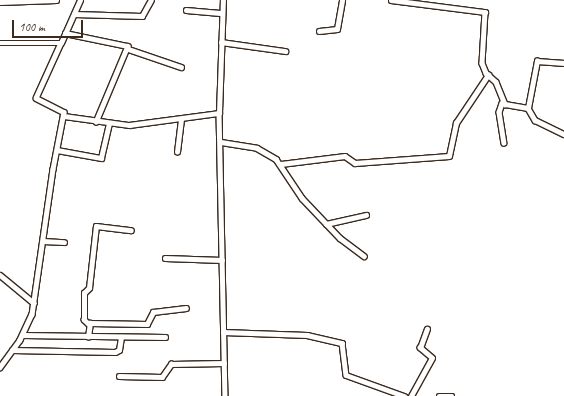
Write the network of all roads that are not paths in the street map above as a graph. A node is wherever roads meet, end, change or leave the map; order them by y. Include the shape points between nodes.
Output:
1 (56, 0) edge
2 (80, 0) edge
3 (151, 0) edge
4 (223, 0) edge
5 (342, 0) edge
6 (391, 0) edge
7 (20, 1) edge
8 (0, 2) edge
9 (186, 10) dead end
10 (220, 13) junction
11 (74, 14) junction
12 (319, 31) dead end
13 (65, 33) junction
14 (221, 42) junction
15 (0, 43) edge
16 (61, 43) junction
17 (128, 48) junction
18 (285, 51) dead end
19 (564, 63) edge
20 (181, 67) dead end
21 (490, 76) junction
22 (502, 103) junction
23 (528, 108) junction
24 (219, 113) junction
25 (64, 116) junction
26 (181, 120) junction
27 (96, 122) junction
28 (109, 124) junction
29 (564, 134) edge
30 (221, 142) junction
31 (504, 144) dead end
32 (57, 150) junction
33 (178, 152) dead end
34 (281, 164) junction
35 (366, 215) dead end
36 (326, 224) junction
37 (131, 230) dead end
38 (43, 241) junction
39 (64, 242) dead end
40 (364, 256) dead end
41 (165, 258) dead end
42 (222, 260) junction
43 (0, 274) edge
44 (34, 303) junction
45 (186, 308) dead end
46 (88, 324) junction
47 (427, 328) dead end
48 (223, 332) junction
49 (23, 335) junction
50 (88, 337) junction
51 (121, 337) junction
52 (165, 338) dead end
53 (12, 350) junction
54 (224, 363) junction
55 (0, 368) edge
56 (119, 376) dead end
57 (225, 396) edge
58 (404, 396) edge
59 (411, 396) edge
60 (439, 396) edge
61 (452, 396) edge

1 - 7 street
2 - 11 street
3 - 11 street via 142,16
4 - 10 street
5 - 12 street via 337,29
6 - 21 street via 485,12 482,63
7 - 8 street
9 - 10 street
10 - 14 street
11 - 13 street
13 - 16 street
13 - 17 street via 125,44
14 - 18 street
14 - 24 street
15 - 16 street
16 - 25 street via 36,98 63,109
17 - 20 street
17 - 27 street
19 - 23 street via 535,63
21 - 22 street
21 - 34 street via 459,117 449,156 354,163 345,156
22 - 23 street
22 - 31 street via 499,112
23 - 29 street via 535,120
24 - 26 street
24 - 30 street
25 - 27 street
25 - 32 street
26 - 28 street
26 - 33 street
27 - 28 street
28 - 32 street via 101,158
30 - 34 street via 263,150
30 - 42 street
32 - 38 street
34 - 36 street via 302,198
35 - 36 street
36 - 40 street
37 - 46 street via 96,226 89,288 84,293 84,320
38 - 39 street
38 - 44 street
41 - 42 street
42 - 48 street
43 - 44 street
44 - 49 street
45 - 46 street via 152,312 147,324
46 - 50 street
47 - 59 street via 420,348 432,358
48 - 54 street
48 - 58 street via 307,335 342,343 346,375
49 - 50 street
49 - 53 street
50 - 51 street
51 - 52 street
51 - 53 street via 119,350 115,352
53 - 55 street
54 - 56 street via 171,364 162,377
54 - 57 street
60 - 61 street

